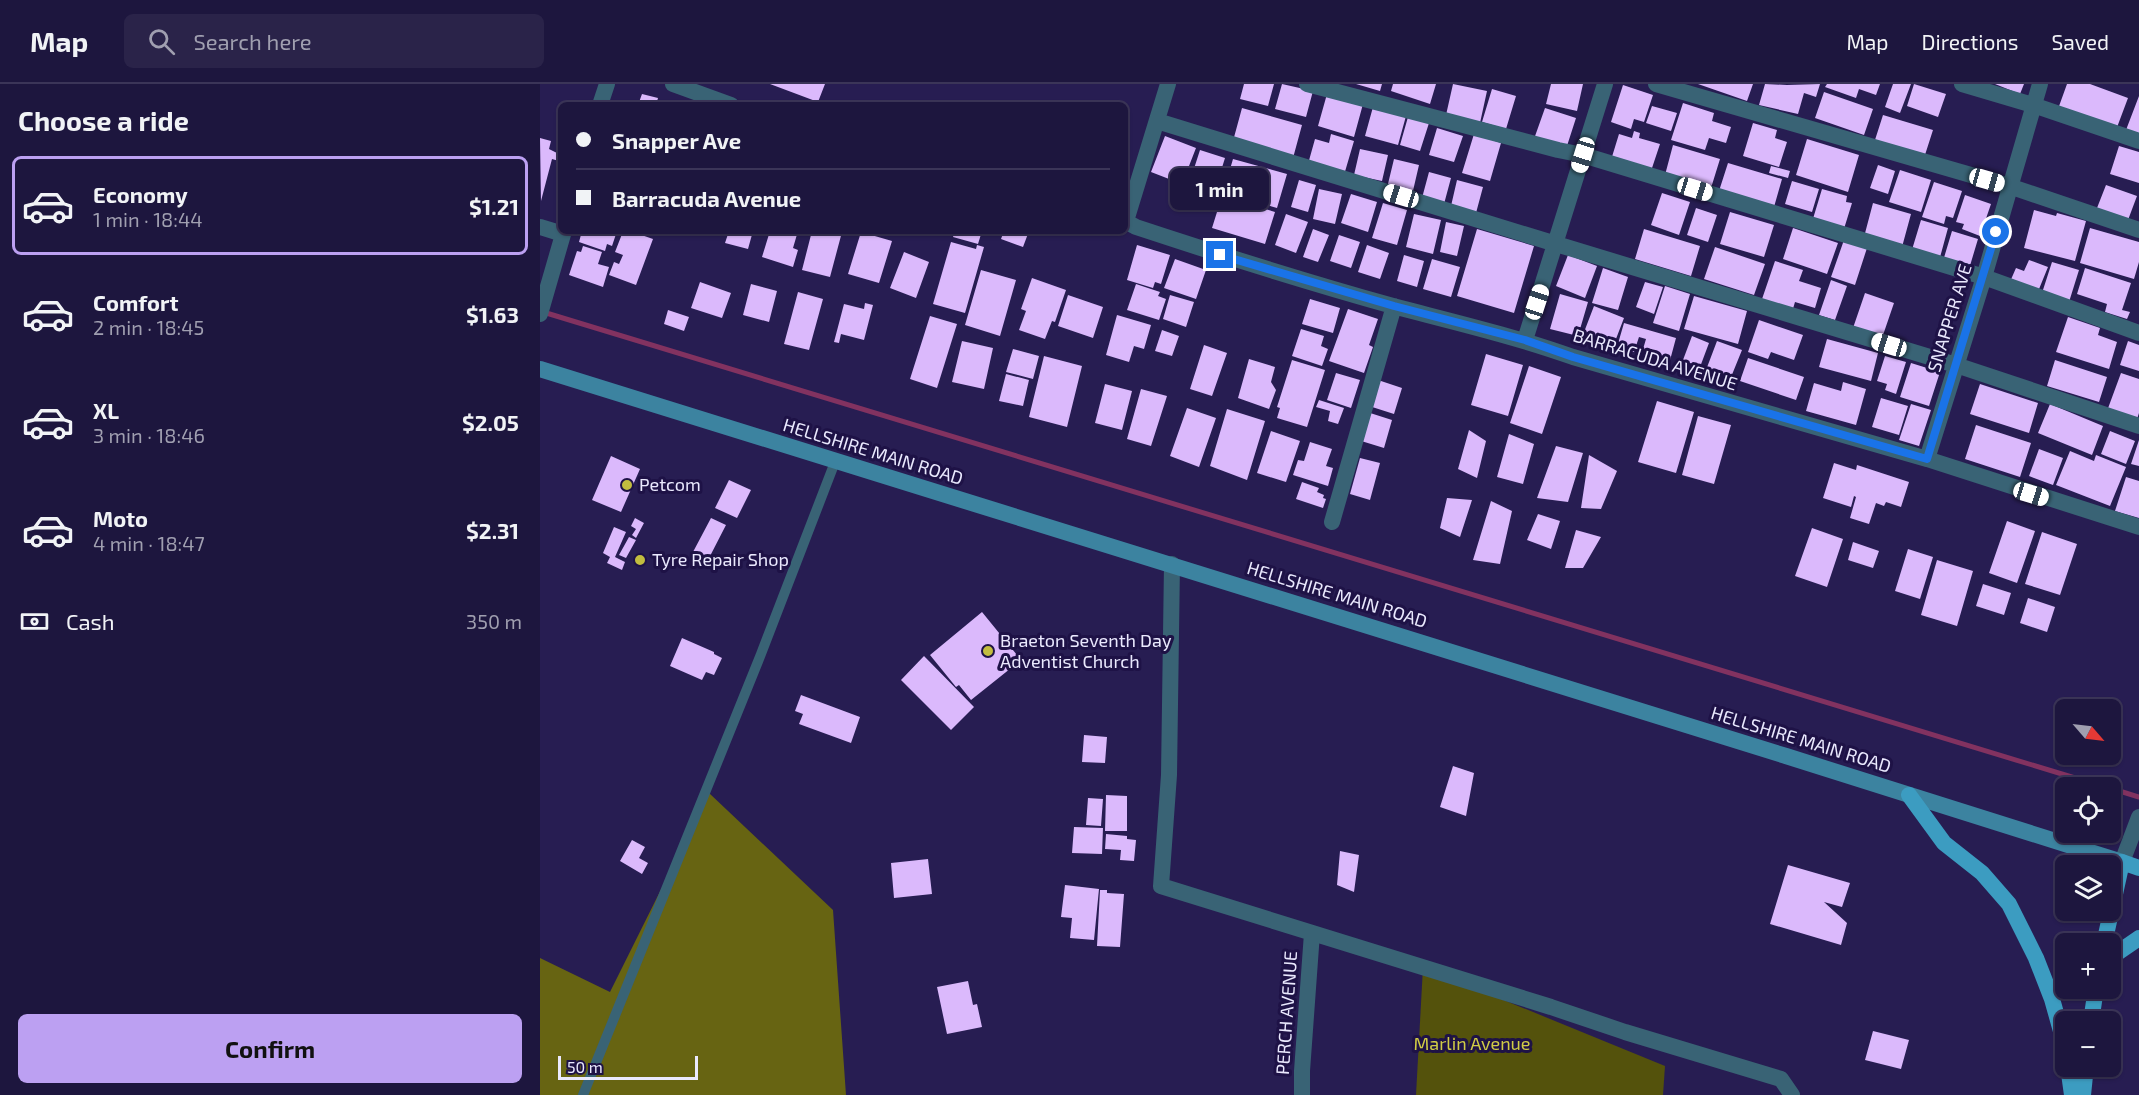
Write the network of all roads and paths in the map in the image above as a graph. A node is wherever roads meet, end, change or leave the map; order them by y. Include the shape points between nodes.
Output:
1 (607, 84) edge
2 (673, 84) edge
3 (1168, 84) edge
4 (1307, 84) edge
5 (1605, 84) edge
6 (1656, 84) edge
7 (1962, 84) edge
8 (2040, 84) edge
9 (601, 102) edge
10 (723, 102) edge
11 (2033, 105) junction
12 (1157, 121) junction
13 (2139, 141) edge
14 (1583, 155) junction
15 (2009, 186) junction
16 (1128, 215) edge
17 (1128, 222) edge
18 (540, 227) edge
19 (2139, 230) edge
20 (558, 231) edge
21 (563, 234) edge
22 (1556, 244) junction
23 (1984, 277) junction
24 (1394, 306) junction
25 (540, 314) edge
26 (2139, 333) edge
27 (1525, 340) junction
28 (1956, 365) junction
29 (540, 369) edge
30 (2139, 426) edge
31 (1927, 459) junction
32 (835, 462) junction
33 (1332, 522) dead end
34 (2139, 527) edge
35 (1172, 564) junction
36 (1909, 795) junction
37 (2139, 817) edge
38 (2122, 862) junction
39 (2139, 868) edge
40 (1312, 933) junction
41 (2106, 933) edge
42 (2139, 938) edge
43 (2121, 950) edge
44 (2055, 1011) edge
45 (2070, 1077) edge
46 (2085, 1077) edge
47 (583, 1095) edge
48 (1302, 1095) edge
49 (1792, 1095) edge
50 (2072, 1095) edge
51 (2083, 1095) edge

1 - 9 street
2 - 10 street
3 - 12 street
4 - 14 street
5 - 14 street
6 - 15 street
7 - 11 street
8 - 11 street, SNAPPER AVE
11 - 13 street
11 - 15 street, SNAPPER AVE
12 - 16 street
12 - 22 street
14 - 22 street
14 - 23 street
15 - 19 street
15 - 23 street, SNAPPER AVE
17 - 24 street, BARRACUDA AVENUE via 1220,255
18 - 20 street
21 - 25 street
22 - 27 street
22 - 28 street
23 - 26 street
23 - 28 street, SNAPPER AVE
24 - 27 street, BARRACUDA AVENUE
24 - 33 street
27 - 31 street, BARRACUDA AVENUE
28 - 30 street
28 - 31 street, SNAPPER AVE
29 - 32 main road, HELLSHIRE MAIN ROAD
31 - 34 street, BARRACUDA AVENUE
32 - 35 main road, HELLSHIRE MAIN ROAD
32 - 47 lane
35 - 36 main road, HELLSHIRE MAIN ROAD
35 - 40 street via 1169,775 1161,886
36 - 38 main road, HELLSHIRE MAIN ROAD
36 - 44 main road via 1944,843 1982,873 2009,904 2036,958
37 - 38 street
38 - 39 main road
38 - 41 main road
40 - 48 street, PERCH AVENUE
40 - 49 street via 1781,1078
42 - 43 main road
45 - 50 main road
46 - 51 main road

